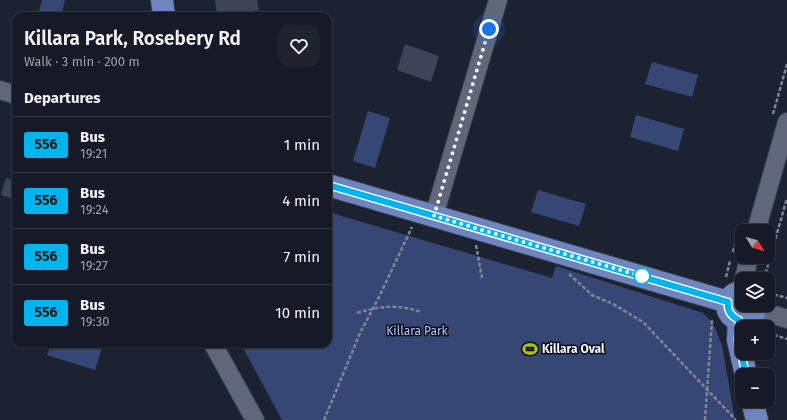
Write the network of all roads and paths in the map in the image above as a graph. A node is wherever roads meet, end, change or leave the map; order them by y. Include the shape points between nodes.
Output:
1 (162, 0) edge
2 (498, 0) edge
3 (164, 12) edge
4 (0, 90) edge
5 (12, 94) edge
6 (787, 122) edge
7 (332, 186) edge
8 (787, 198) edge
9 (427, 214) junction
10 (758, 224) edge
11 (473, 227) junction
12 (766, 272) edge
13 (482, 278) dead end
14 (592, 295) dead end
15 (787, 298) edge
16 (735, 299) edge
17 (775, 300) edge
18 (374, 308) junction
19 (421, 312) dead end
20 (746, 312) edge
21 (770, 312) edge
22 (357, 313) dead end
23 (713, 317) dead end
24 (787, 319) edge
25 (775, 335) edge
26 (787, 339) edge
27 (216, 348) edge
28 (744, 368) edge
29 (707, 390) junction
30 (754, 408) edge
31 (255, 420) edge
32 (324, 420) edge
33 (705, 420) edge
34 (736, 420) edge
35 (757, 420) edge

1 - 3 main road
2 - 9 street
4 - 5 street
6 - 10 street
7 - 9 main road
8 - 12 path
9 - 11 main road
9 - 18 path
11 - 13 path
11 - 16 main road
14 - 29 path via 643,322
15 - 17 path
18 - 19 path via 405,307
18 - 22 path
18 - 32 path via 360,333
20 - 28 main road via 738,340
21 - 24 street
23 - 29 path
25 - 26 path
27 - 31 street
29 - 33 path
29 - 34 path
30 - 35 main road

